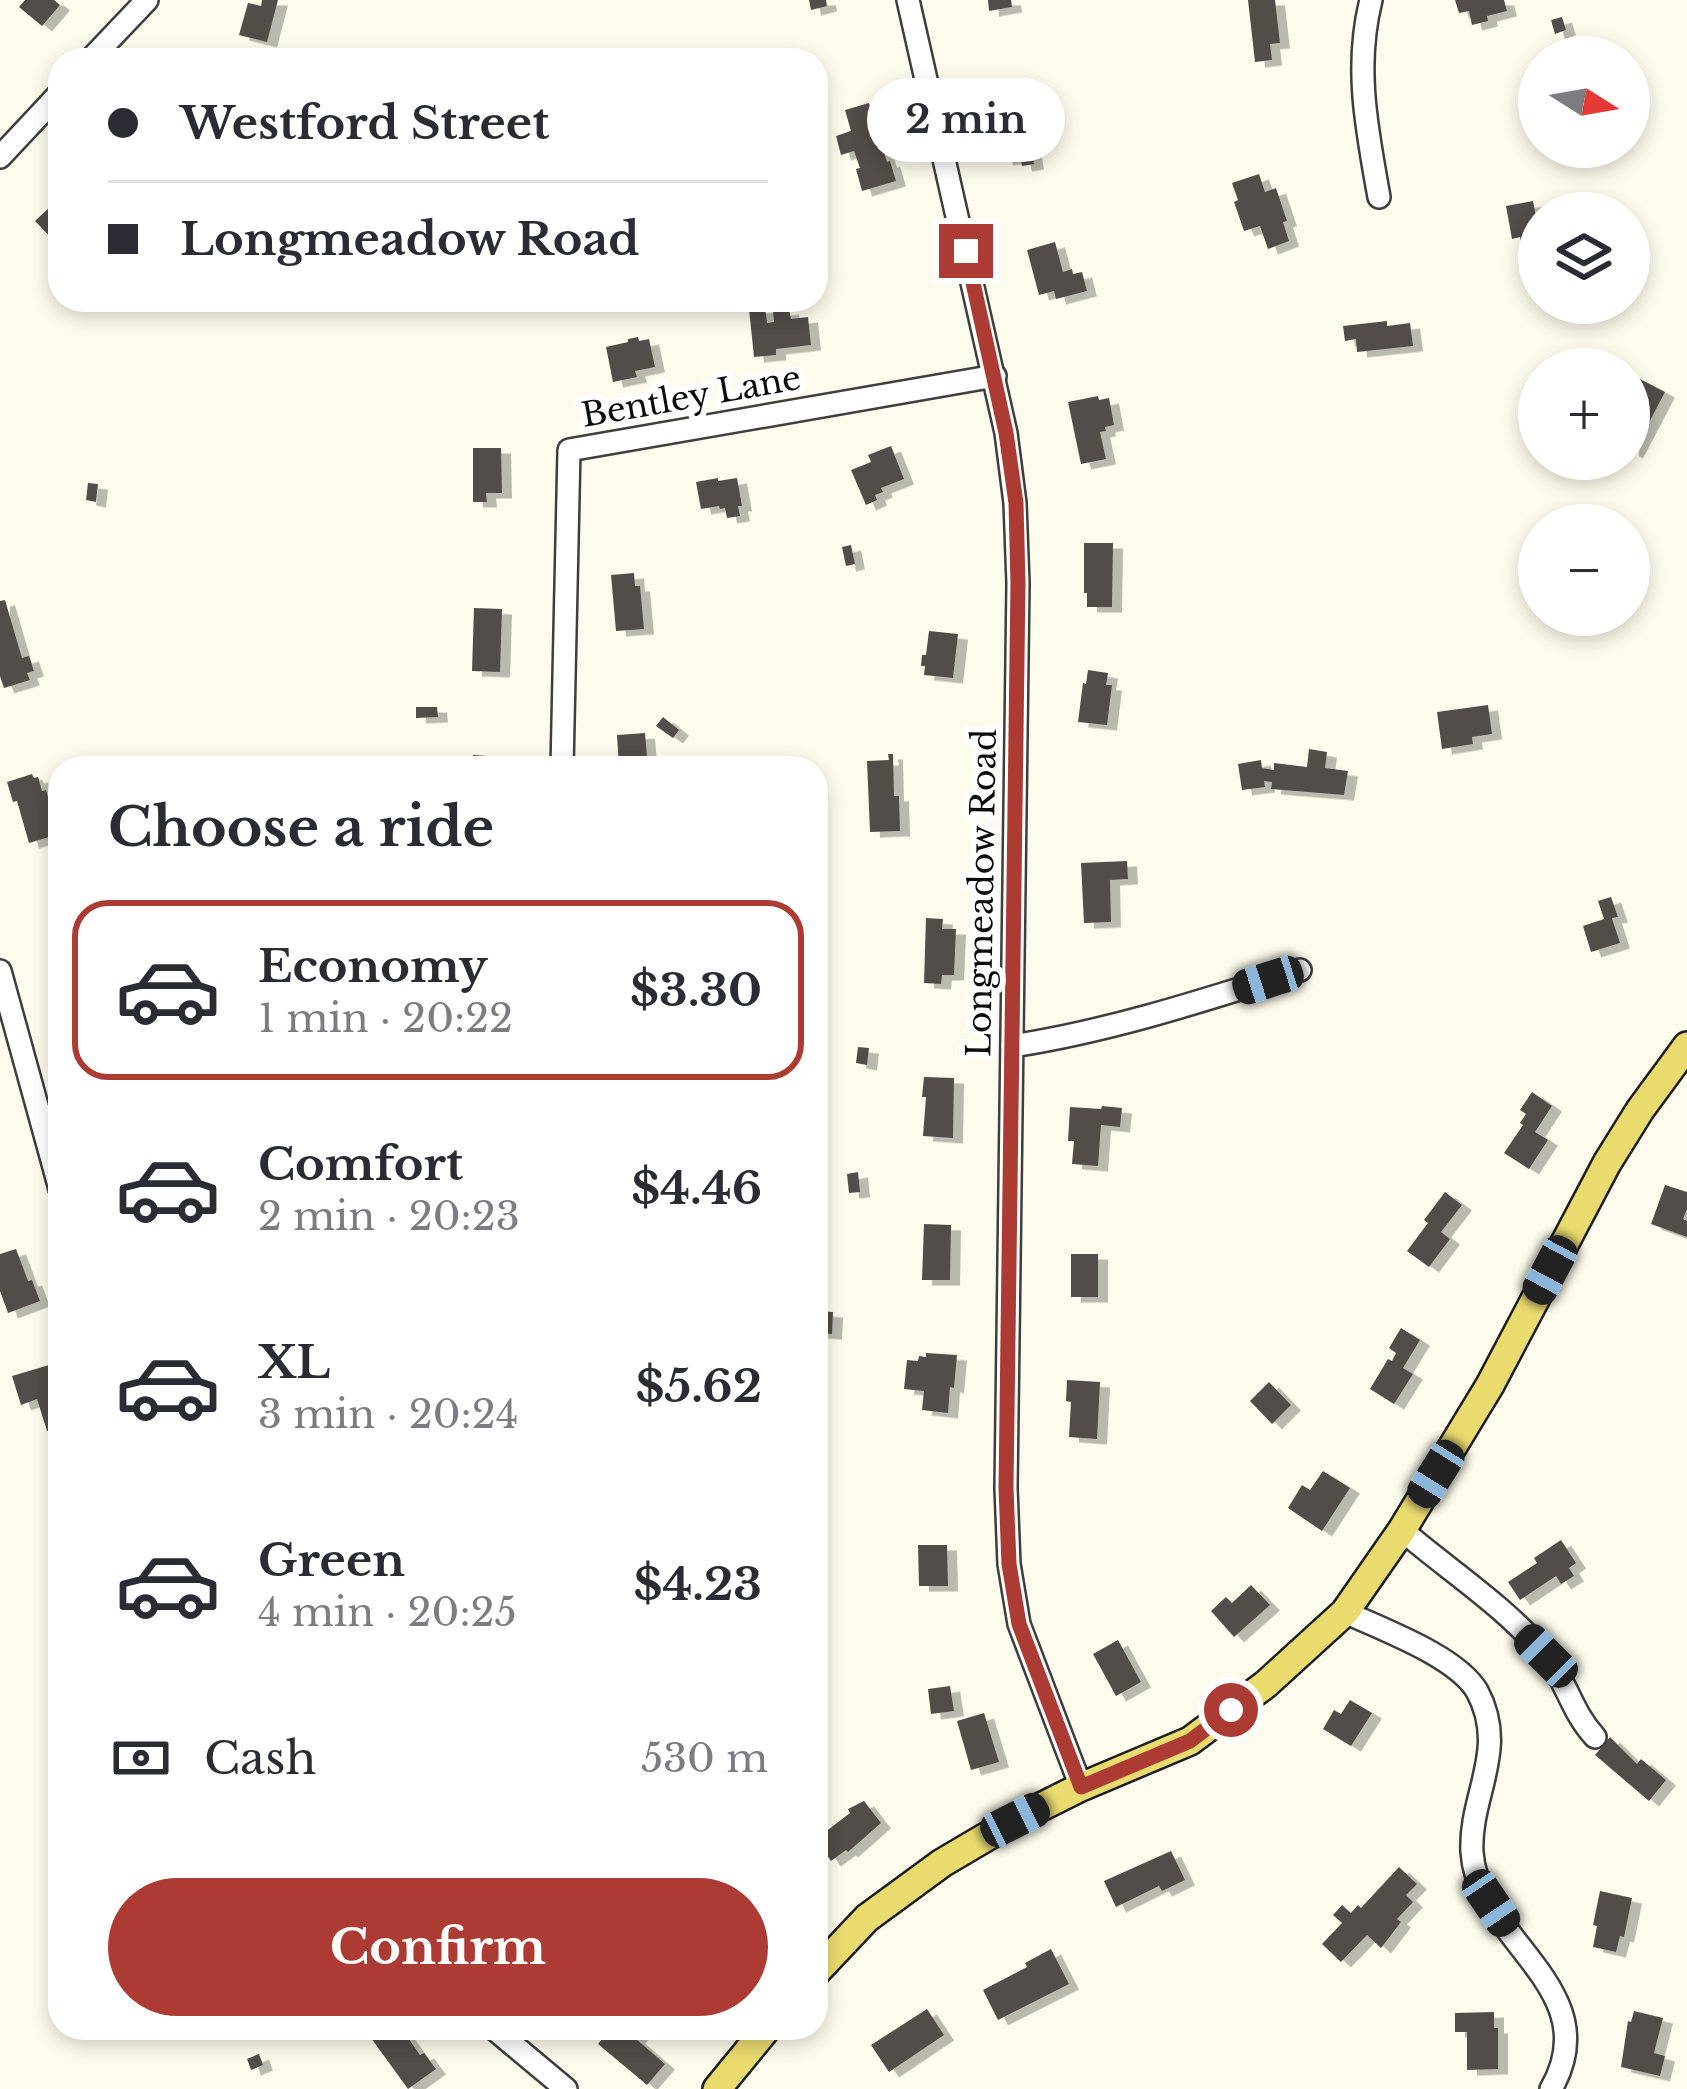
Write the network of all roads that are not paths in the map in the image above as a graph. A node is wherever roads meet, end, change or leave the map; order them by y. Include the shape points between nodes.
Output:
1 (147, 0) edge
2 (908, 0) edge
3 (1371, 0) edge
4 (102, 48) edge
5 (48, 105) edge
6 (0, 157) edge
7 (1379, 197) dead end
8 (995, 376) junction
9 (562, 756) edge
10 (1300, 970) dead end
11 (0, 971) edge
12 (1012, 1046) junction
13 (1687, 1046) edge
14 (48, 1145) edge
15 (1402, 1530) junction
16 (1345, 1612) junction
17 (1595, 1737) dead end
18 (1081, 1787) junction
19 (828, 1959) edge
20 (507, 2040) edge
21 (757, 2040) edge
22 (566, 2089) edge
23 (717, 2089) edge
24 (1551, 2089) edge

1 - 4 street
2 - 8 street, Longmeadow Road
3 - 7 street via 1361,50
5 - 6 street
8 - 9 street, Bentley Lane via 569,450
8 - 12 street, Longmeadow Road via 1016,503
10 - 12 street
11 - 14 street
12 - 18 street, Longmeadow Road via 1009,1564 1019,1624
13 - 15 main road via 1607,1162 1490,1385
15 - 16 main road
15 - 17 street via 1546,1656
16 - 18 main road via 1190,1741
16 - 24 street via 1445,1660 1484,1707 1490,1751 1472,1858 1482,1888 1563,2016 1566,2044
18 - 19 main road via 941,1863 867,1918
20 - 22 street
21 - 23 main road

